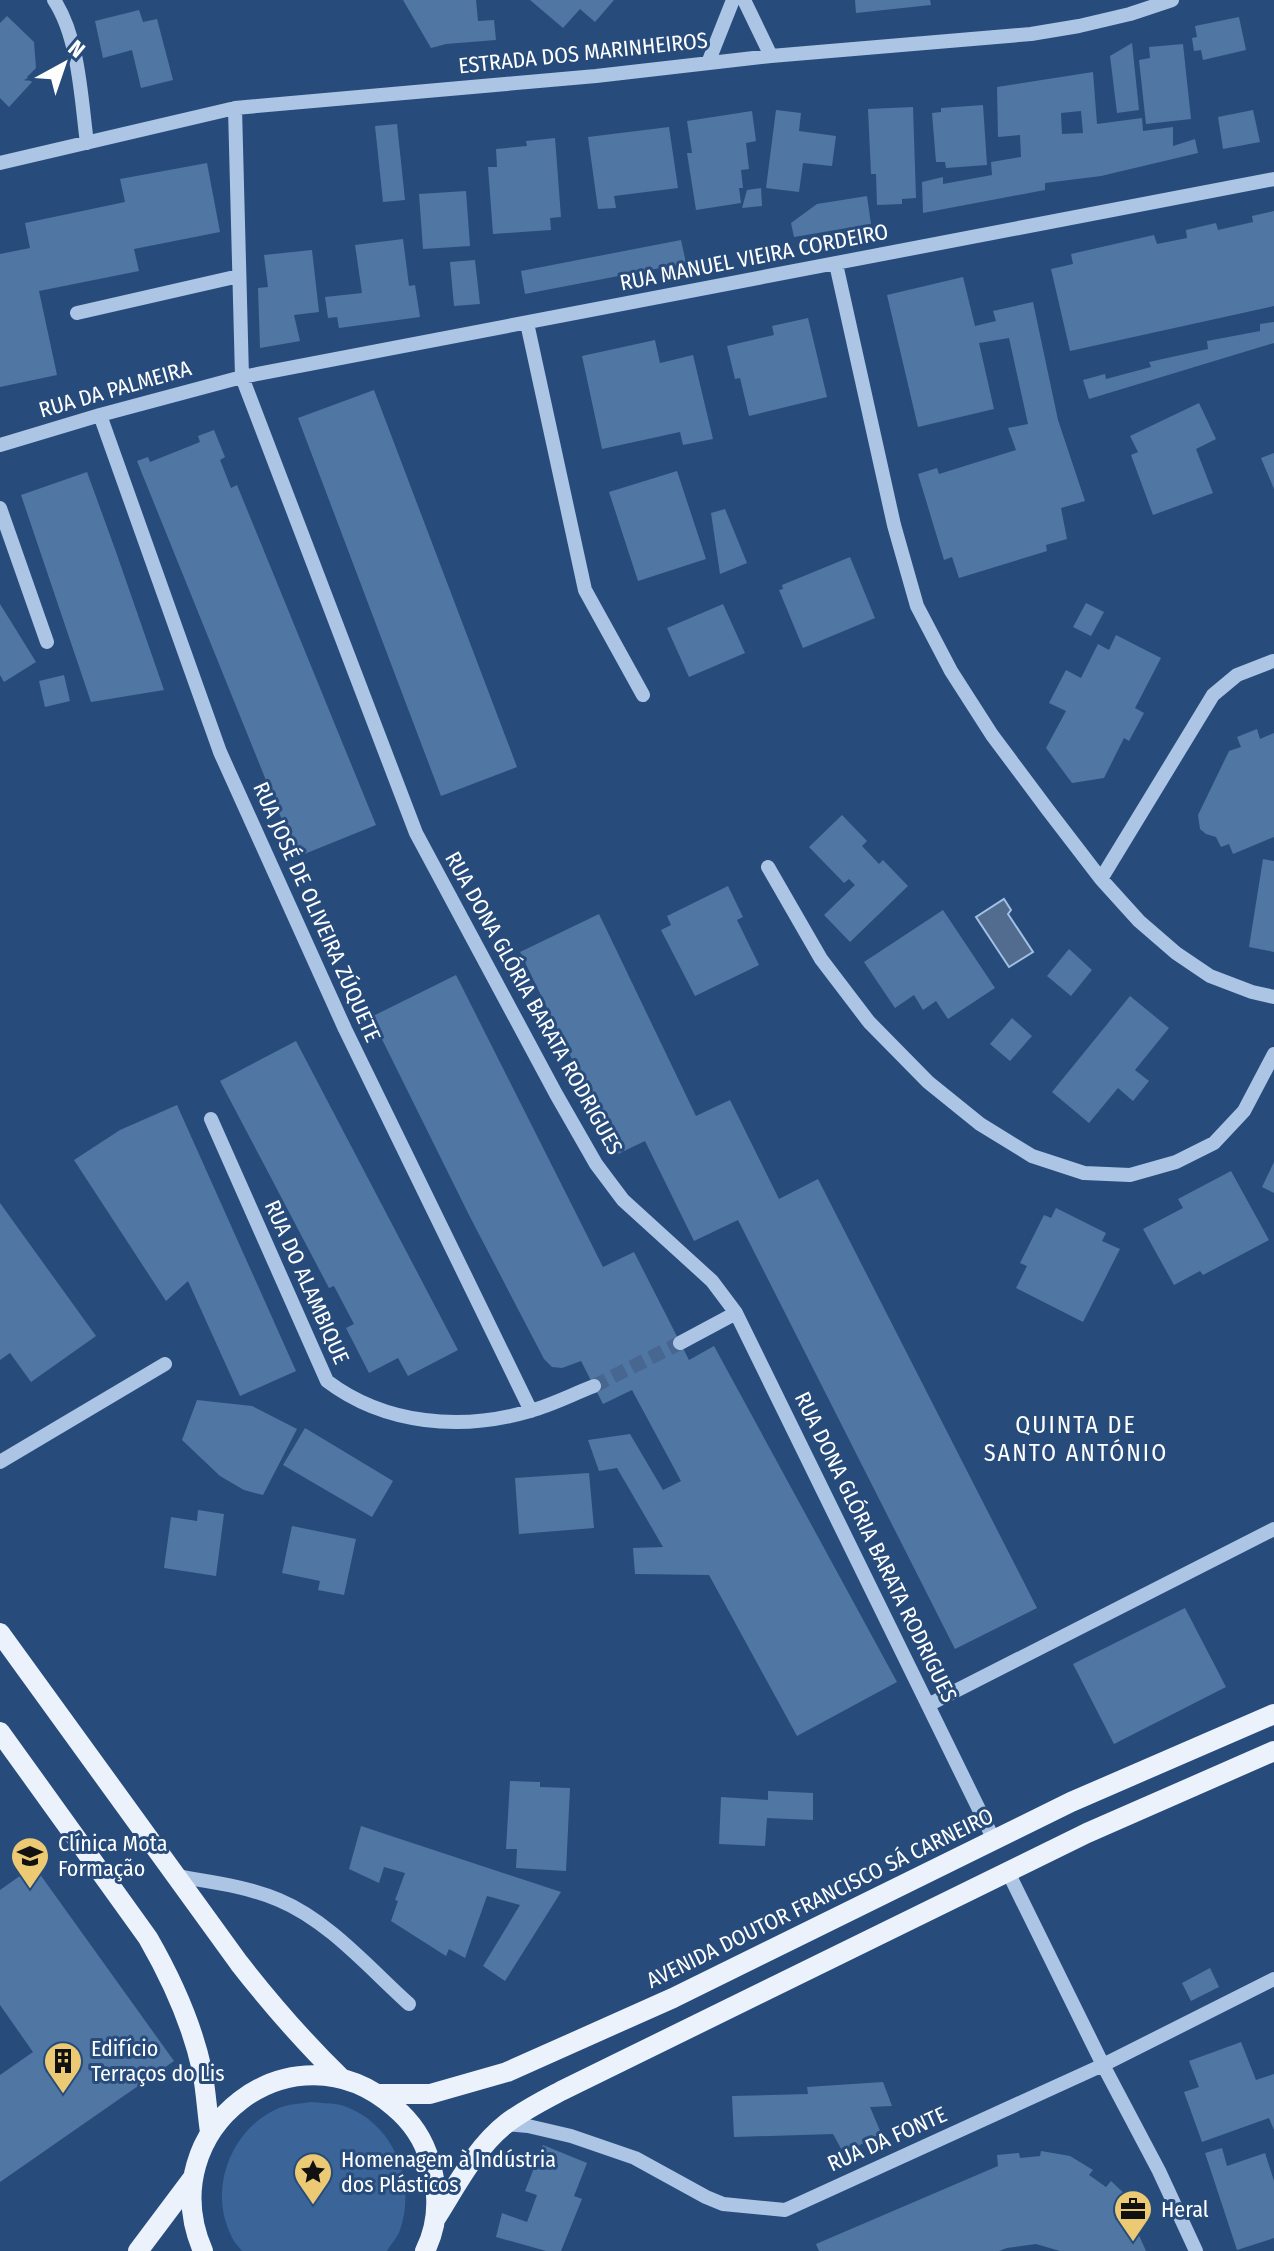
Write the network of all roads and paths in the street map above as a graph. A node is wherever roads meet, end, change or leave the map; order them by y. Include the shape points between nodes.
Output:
1 (54, 0) edge
2 (733, 0) edge
3 (744, 0) edge
4 (1172, 0) edge
5 (771, 56) junction
6 (708, 63) junction
7 (235, 108) junction
8 (87, 143) junction
9 (0, 163) edge
10 (1274, 179) edge
11 (836, 264) junction
12 (239, 276) junction
13 (77, 313) dead end
14 (527, 323) junction
15 (242, 377) junction
16 (100, 415) junction
17 (0, 445) edge
18 (0, 508) edge
19 (47, 642) dead end
20 (1273, 661) edge
21 (643, 695) dead end
22 (768, 867) dead end
23 (1101, 879) junction
24 (1274, 997) edge
25 (1274, 1054) edge
26 (211, 1119) dead end
27 (736, 1313) junction
28 (680, 1343) tunnel mouth
29 (165, 1364) dead end
30 (594, 1386) tunnel mouth
31 (531, 1411) junction
32 (0, 1462) edge
33 (1274, 1529) edge
34 (0, 1633) edge
35 (928, 1705) junction
36 (1274, 1714) edge
37 (0, 1732) edge
38 (1274, 1751) edge
39 (994, 1840) junction
40 (1008, 1872) junction
41 (176, 1876) junction
42 (1274, 1979) edge
43 (409, 2004) dead end
44 (1103, 2065) junction
45 (342, 2079) junction
46 (380, 2094) junction
47 (506, 2124) junction
48 (210, 2132) junction
49 (192, 2179) junction
50 (436, 2218) junction
51 (138, 2251) edge
52 (203, 2251) edge
53 (425, 2251) edge
54 (1196, 2251) edge

1 - 8 street via 73,47
2 - 6 street
3 - 5 street
4 - 5 street, ESTRADA DOS MARINHEIROS via 1031,34
5 - 6 street, ESTRADA DOS MARINHEIROS
6 - 7 street, ESTRADA DOS MARINHEIROS
7 - 8 street, ESTRADA DOS MARINHEIROS
7 - 12 street, RUA DONA GLÓRIA BARATA RODRIGUES
8 - 9 street, ESTRADA DOS MARINHEIROS
10 - 11 street, RUA MANUEL VIEIRA CORDEIRO
11 - 14 street, RUA MANUEL VIEIRA CORDEIRO
11 - 23 street via 878,459 917,606 992,735
12 - 13 street
12 - 15 street, RUA DONA GLÓRIA BARATA RODRIGUES
14 - 15 street, RUA MANUEL VIEIRA CORDEIRO
14 - 21 street via 585,590
15 - 16 street, RUA DA PALMEIRA
15 - 27 street, RUA DONA GLÓRIA BARATA RODRIGUES via 416,833 596,1164 623,1200 712,1281
16 - 17 street, RUA DA PALMEIRA
16 - 31 street, RUA JOSÉ DE OLIVEIRA ZÚQUETE via 220,752 345,1029
18 - 19 street
20 - 23 street via 1237,675 1213,695
22 - 25 street via 821,959 869,1022 928,1082 980,1124 1032,1156 1084,1173 1130,1175 1176,1162 1214,1143 1244,1111
23 - 24 street via 1139,921 1199,969
26 - 31 street, RUA DO ALAMBIQUE via 327,1381 373,1408 408,1418 487,1420
27 - 28 street
27 - 35 street, RUA DONA GLÓRIA BARATA RODRIGUES
29 - 32 street
30 - 31 street, RUA DO ALAMBIQUE
33 - 35 street
34 - 41 main road
35 - 39 street, RUA DONA GLÓRIA BARATA RODRIGUES
36 - 39 main road, AVENIDA DOUTOR FRANCISCO SÁ CARNEIRO
37 - 48 main road via 164,1967 202,2070
38 - 40 main road
39 - 46 main road, AVENIDA DOUTOR FRANCISCO SÁ CARNEIRO via 673,1998 507,2072 430,2094
40 - 44 street
40 - 47 main road via 561,2091
41 - 43 street via 243,1888 308,1915
41 - 45 main road via 276,2010
42 - 44 street, RUA DA FONTE
44 - 47 street, RUA DA FONTE via 785,2210 723,2204 635,2158 571,2136
44 - 54 street
45 - 46 main road
45 - 48 main road via 297,2076 263,2086 233,2105
46 - 50 main road via 407,2117 426,2148 436,2182
47 - 50 main road via 477,2154
48 - 49 main road
49 - 51 main road
49 - 52 main road via 192,2215
50 - 53 main road

